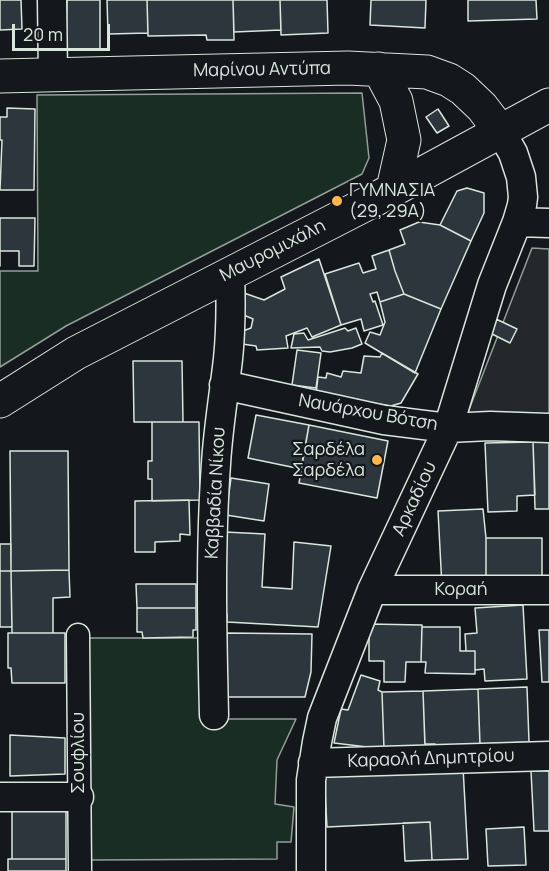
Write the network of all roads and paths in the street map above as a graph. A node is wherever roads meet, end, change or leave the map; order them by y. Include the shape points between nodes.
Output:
1 (52, 0) edge
2 (379, 69) junction
3 (53, 75) junction
4 (0, 76) edge
5 (549, 105) edge
6 (501, 132) junction
7 (393, 189) junction
8 (517, 222) junction
9 (549, 222) edge
10 (230, 273) junction
11 (224, 385) junction
12 (0, 401) edge
13 (448, 428) junction
14 (549, 428) edge
15 (372, 590) junction
16 (549, 590) edge
17 (78, 634) dead end
18 (214, 715) dead end
19 (549, 756) edge
20 (313, 763) junction
21 (0, 797) edge
22 (79, 797) junction
23 (80, 871) edge
24 (311, 871) edge

1 - 3 street
2 - 3 street, Μαρίνου Αντύπα
2 - 6 street, Μαρίνου Αντύπα via 427,72 449,80 482,107
2 - 7 street via 396,101 404,140
3 - 4 street, Μαρίνου Αντύπα
5 - 6 street, Μαυρομιχάλη
6 - 7 street, Μαυρομιχάλη
6 - 8 street, Αρκαδίου via 523,184
7 - 10 street, Μαυρομιχάλη
8 - 9 street
8 - 13 street, Αρκαδίου via 492,285
10 - 11 street, Καββαδία Νίκου via 231,312
10 - 12 street, Μαυρομιχάλη via 76,353
11 - 13 street, Ναυάρχου Βότση via 365,416
11 - 18 street, Καββαδία Νίκου via 213,518
13 - 14 street, Ναυάρχου Βότση
13 - 15 street, Αρκαδίου
15 - 16 street, Κοραή
15 - 20 street, Αρκαδίου via 322,718
17 - 22 street, Σουφλίου
19 - 20 street, Καραολή Δημητρίου
20 - 24 street, Αρκαδίου
21 - 22 street
22 - 23 street, Σουφλίου

